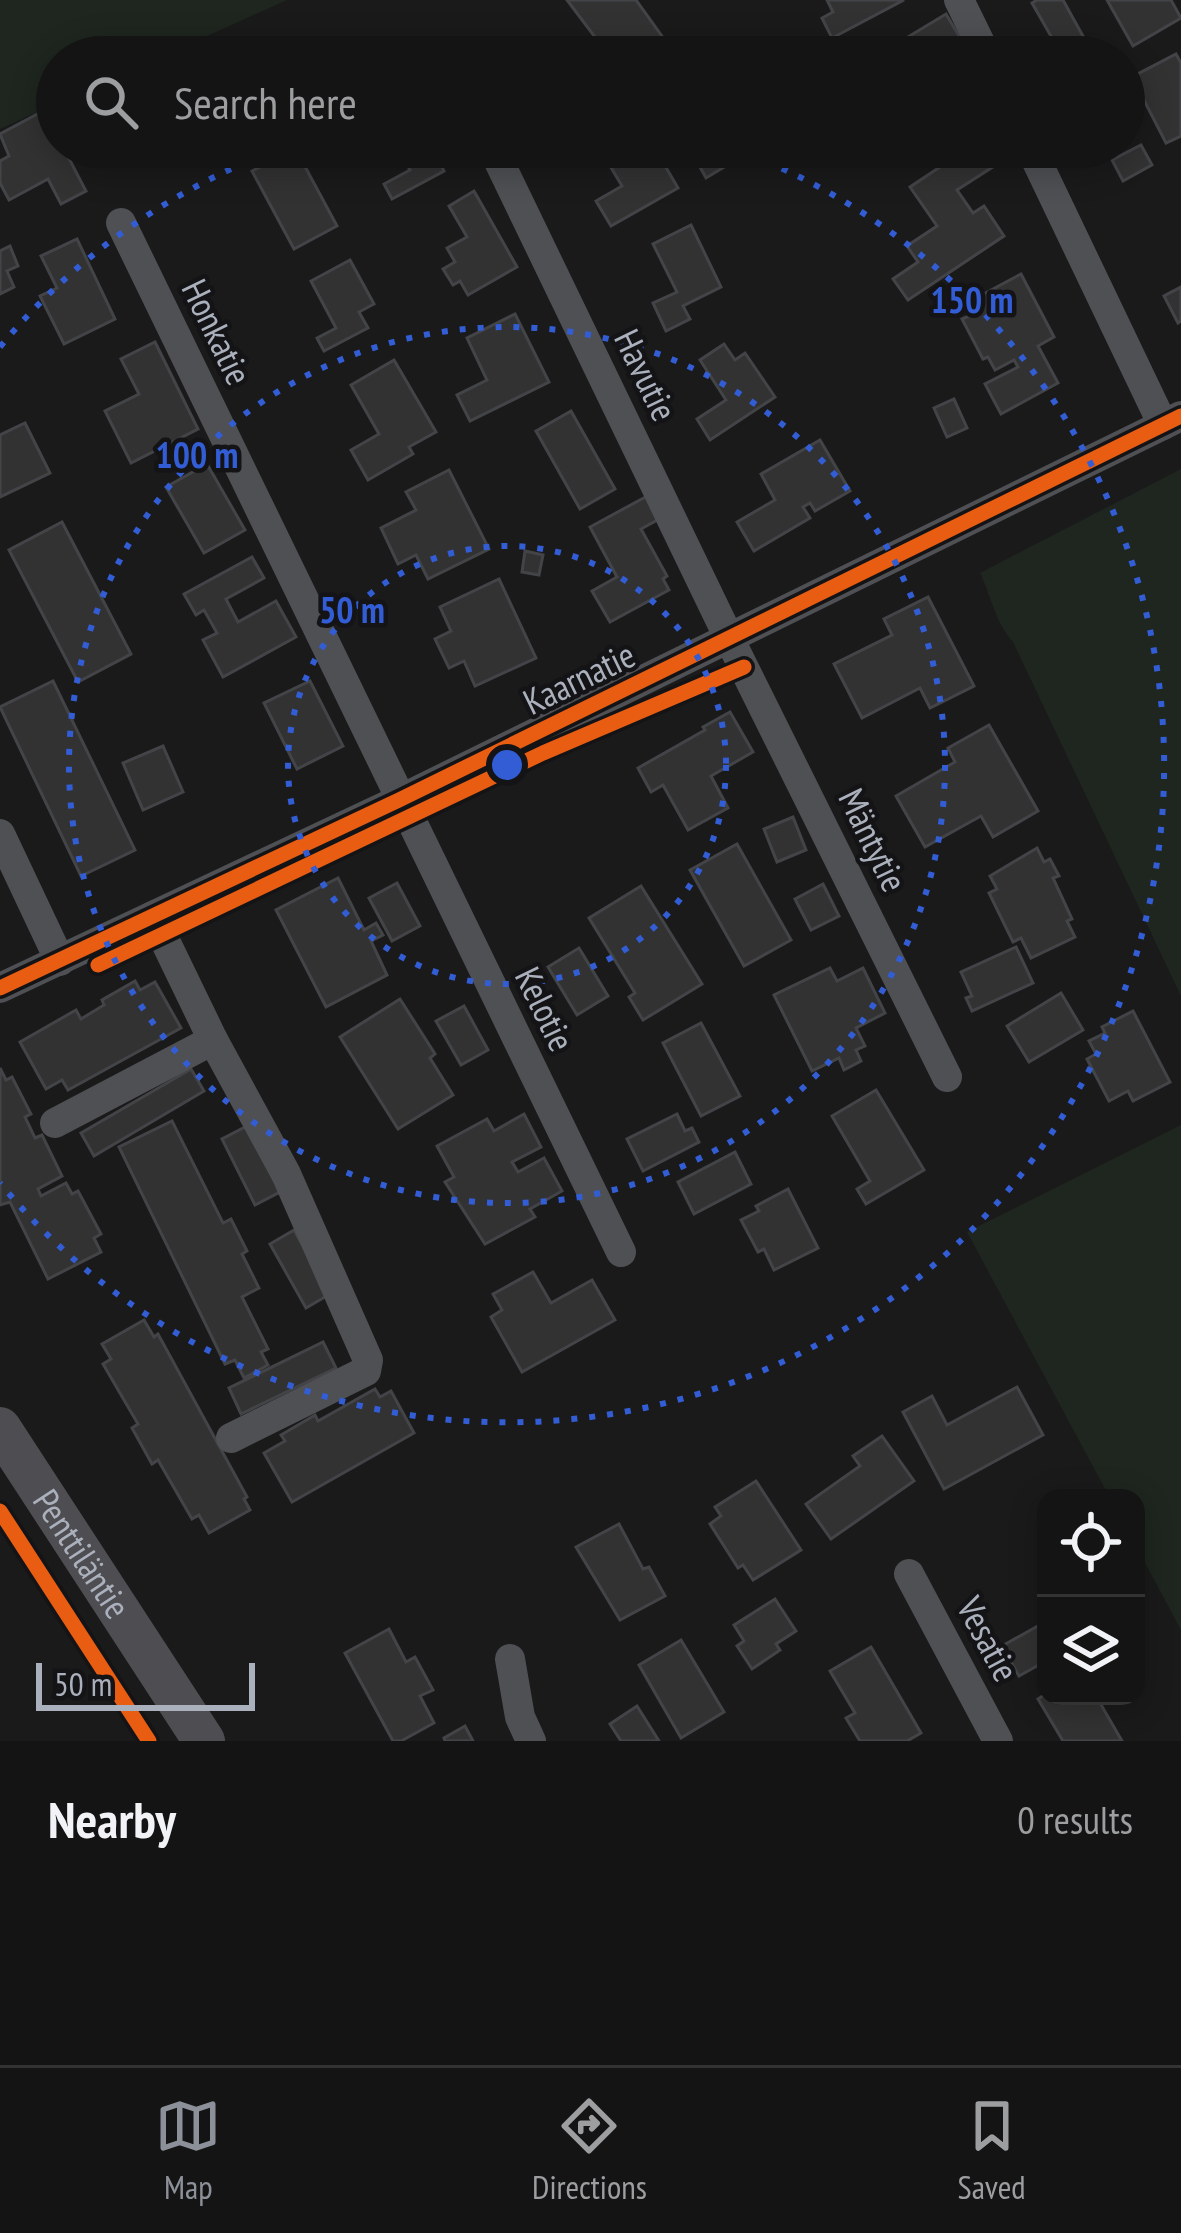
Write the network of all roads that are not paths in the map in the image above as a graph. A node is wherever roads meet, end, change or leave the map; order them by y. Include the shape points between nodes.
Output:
1 (959, 0) edge
2 (977, 36) edge
3 (502, 168) edge
4 (1041, 168) edge
5 (121, 223) dead end
6 (1172, 420) edge
7 (729, 638) junction
8 (399, 800) junction
9 (0, 834) edge
10 (153, 916) junction
11 (60, 961) junction
12 (0, 988) edge
13 (213, 1040) junction
14 (947, 1077) dead end
15 (55, 1123) dead end
16 (621, 1252) dead end
17 (0, 1428) edge
18 (231, 1438) dead end
19 (909, 1574) dead end
20 (510, 1659) dead end
21 (204, 1741) edge
22 (531, 1741) edge
23 (998, 1741) edge

1 - 2 street
3 - 7 street, Havutie
4 - 6 street
5 - 8 street, Honkatie
6 - 7 street, Kaarnatie
7 - 8 street, Kaarnatie
7 - 14 street, Mäntytie
8 - 10 street, Kaarnatie
8 - 16 street, Kelotie
9 - 11 street
10 - 11 street, Kaarnatie
10 - 13 street
11 - 12 street, Kaarnatie
13 - 15 street
13 - 18 street via 286,1174 368,1360 366,1371
17 - 21 street, Penttiläntie
19 - 23 street, Vesatie
20 - 22 street

